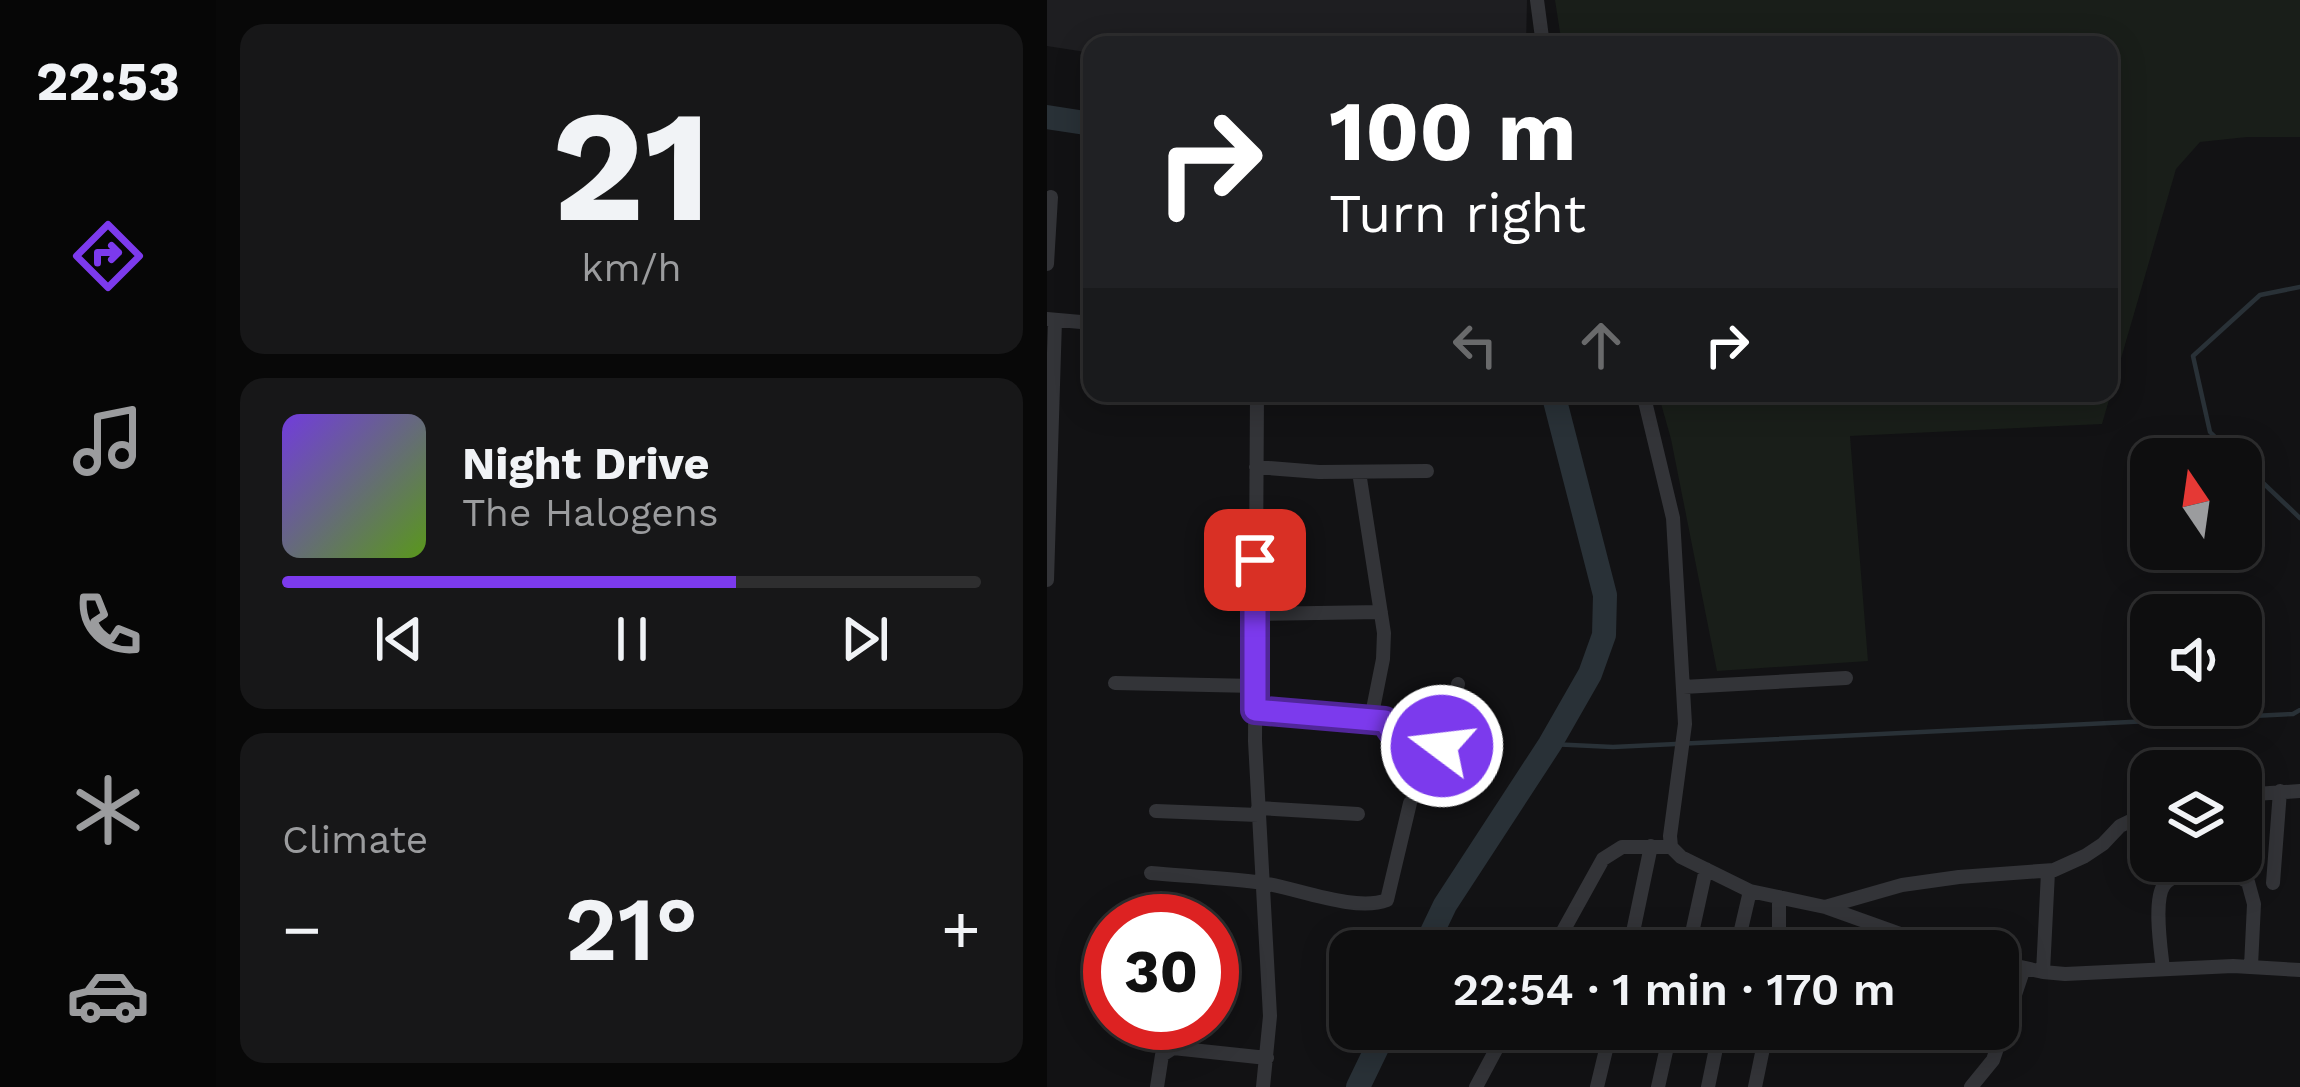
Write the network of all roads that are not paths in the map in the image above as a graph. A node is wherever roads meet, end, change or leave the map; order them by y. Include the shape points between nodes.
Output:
1 (1537, 0) edge
2 (1542, 36) edge
3 (1051, 197) dead end
4 (1047, 264) edge
5 (1051, 319) edge
6 (1083, 322) edge
7 (1257, 402) edge
8 (1645, 402) edge
9 (1256, 467) junction
10 (1427, 471) dead end
11 (1359, 472) junction
12 (1047, 580) edge
13 (1381, 612) junction
14 (1255, 614) junction
15 (1846, 678) dead end
16 (1115, 683) dead end
17 (1458, 684) dead end
18 (1255, 686) junction
19 (1683, 688) junction
20 (1255, 710) junction
21 (1371, 719) junction
22 (2280, 791) junction
23 (2300, 791) edge
24 (2262, 793) edge
25 (1410, 803) dead end
26 (1157, 811) dead end
27 (1258, 812) junction
28 (1358, 814) dead end
29 (2130, 821) edge
30 (1651, 846) junction
31 (1672, 847) junction
32 (1706, 869) junction
33 (2048, 872) junction
34 (1151, 873) dead end
35 (1261, 882) junction
36 (2166, 882) edge
37 (2249, 882) edge
38 (2273, 884) dead end
39 (1750, 891) junction
40 (1779, 897) junction
41 (1825, 907) junction
42 (1564, 930) edge
43 (1633, 930) edge
44 (1693, 930) edge
45 (1741, 930) edge
46 (1779, 930) edge
47 (1889, 930) edge
48 (2251, 966) junction
49 (2019, 967) edge
50 (2024, 968) junction
51 (2163, 969) junction
52 (2300, 970) edge
53 (2043, 972) junction
54 (1496, 1050) edge
55 (1606, 1050) edge
56 (1666, 1050) edge
57 (1716, 1050) edge
58 (1763, 1050) edge
59 (1267, 1058) junction
60 (1157, 1087) edge
61 (1263, 1087) edge
62 (1476, 1087) edge
63 (1597, 1087) edge
64 (1658, 1087) edge
65 (1708, 1087) edge
66 (1755, 1087) edge
67 (1971, 1087) edge

1 - 2 street
3 - 4 street
5 - 6 street
5 - 12 street
7 - 9 street
8 - 19 street via 1673,518
9 - 11 street
9 - 14 street
10 - 11 street
11 - 13 street
13 - 14 street
13 - 21 street via 1385,649
14 - 18 street
15 - 19 street
16 - 18 street
17 - 21 street via 1438,750 1402,746 1389,724
18 - 20 street
19 - 31 street
20 - 21 street
20 - 27 street
22 - 23 street
22 - 24 street
22 - 38 street
25 - 35 street via 1387,901
26 - 27 street
27 - 28 street
27 - 35 street
29 - 33 street
30 - 31 street
30 - 42 street via 1622,847 1603,859
30 - 43 street
31 - 32 street
32 - 39 street
32 - 44 street
33 - 41 street via 1902,885
33 - 53 street
34 - 35 street
35 - 59 street
36 - 51 street
37 - 48 street
39 - 40 street
39 - 45 street
40 - 41 street
40 - 46 street
41 - 47 street
48 - 51 street
48 - 52 street
49 - 50 street
50 - 53 street
50 - 67 street via 1993,1060
51 - 53 street
54 - 62 street
55 - 63 street
56 - 64 street
57 - 65 street
58 - 66 street
59 - 60 street via 1174,1048 1162,1055
59 - 61 street

